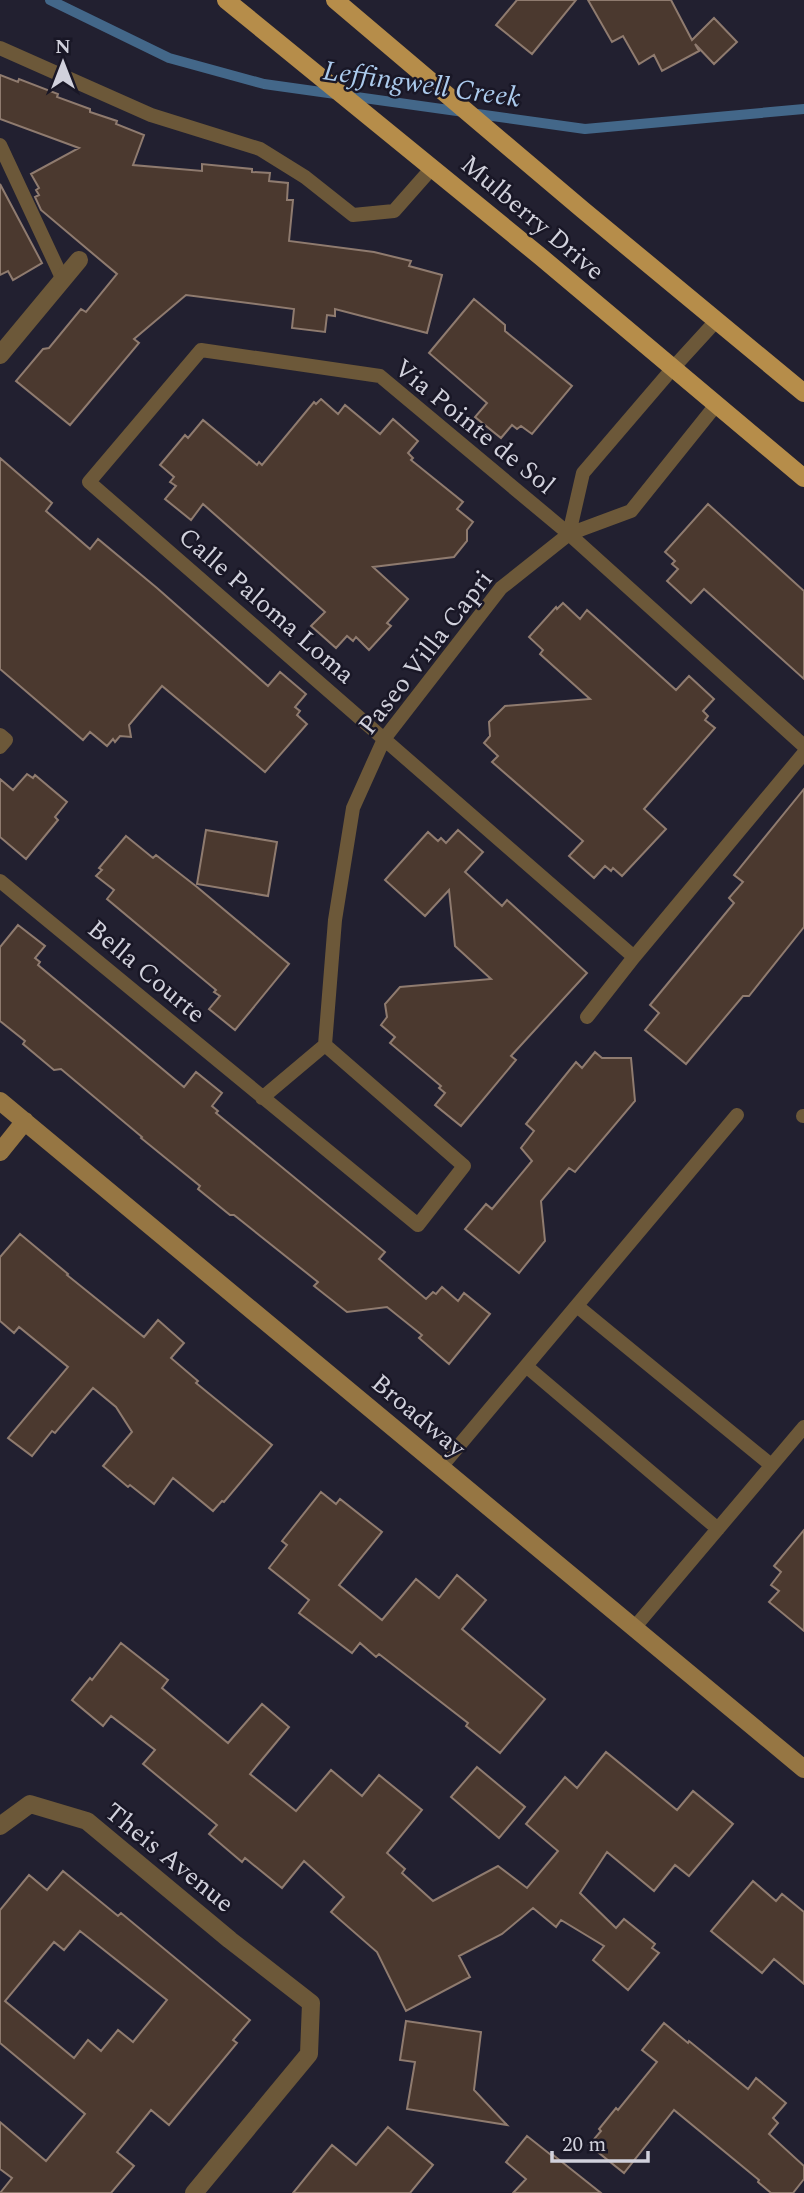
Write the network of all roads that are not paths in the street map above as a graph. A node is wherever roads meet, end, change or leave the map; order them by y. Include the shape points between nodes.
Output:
1 (226, 0) edge
2 (340, 4) edge
3 (0, 48) edge
4 (0, 145) edge
5 (432, 167) junction
6 (79, 260) dead end
7 (63, 279) junction
8 (716, 321) junction
9 (0, 355) edge
10 (673, 368) junction
11 (804, 393) edge
12 (716, 404) junction
13 (804, 478) edge
14 (89, 482) joint
15 (569, 534) junction
16 (0, 735) edge
17 (384, 740) junction
18 (804, 746) edge
19 (0, 747) edge
20 (804, 753) edge
21 (0, 881) edge
22 (634, 957) junction
23 (587, 1017) dead end
24 (325, 1045) junction
25 (262, 1098) junction
26 (0, 1101) edge
27 (737, 1115) dead end
28 (25, 1121) junction
29 (0, 1152) edge
30 (577, 1306) junction
31 (526, 1366) junction
32 (804, 1427) edge
33 (771, 1465) junction
34 (441, 1467) junction
35 (718, 1528) junction
36 (634, 1628) junction
37 (804, 1769) edge
38 (0, 1826) edge
39 (194, 2193) edge

1 - 5 main road, Mulberry Drive
2 - 8 main road, Mulberry Drive
3 - 5 lane via 151,115 260,149 353,215 394,211
4 - 7 lane
5 - 10 main road, Mulberry Drive
6 - 7 street
7 - 9 street
8 - 10 lane
8 - 11 main road, Mulberry Drive
10 - 12 main road, Mulberry Drive
10 - 15 lane via 583,473
12 - 13 main road, Mulberry Drive
12 - 15 lane, Paseo Villa Capri via 631,511
14 - 15 lane, Via Pointe de Sol via 201,350 380,376
14 - 17 lane, Calle Paloma Loma
15 - 17 lane, Paseo Villa Capri via 501,588
15 - 18 lane, Via Pointe de Sol
16 - 19 lane via 6,740
17 - 22 lane, Calle Paloma Loma
17 - 24 lane, Paseo Villa Capri via 353,808 335,920
20 - 22 lane
21 - 25 lane, Bella Courte
22 - 23 lane
24 - 25 lane
24 - 25 lane, Bella Courte via 464,1166 418,1225
26 - 28 street, Broadway
27 - 30 lane
28 - 29 street
28 - 34 street, Broadway
30 - 31 lane
30 - 33 lane
31 - 34 lane
31 - 35 lane
32 - 33 lane
33 - 35 lane
34 - 36 street, Broadway
35 - 36 lane
36 - 37 street, Broadway
38 - 39 street, Theis Avenue via 30,1804 87,1821 311,2003 309,2054

